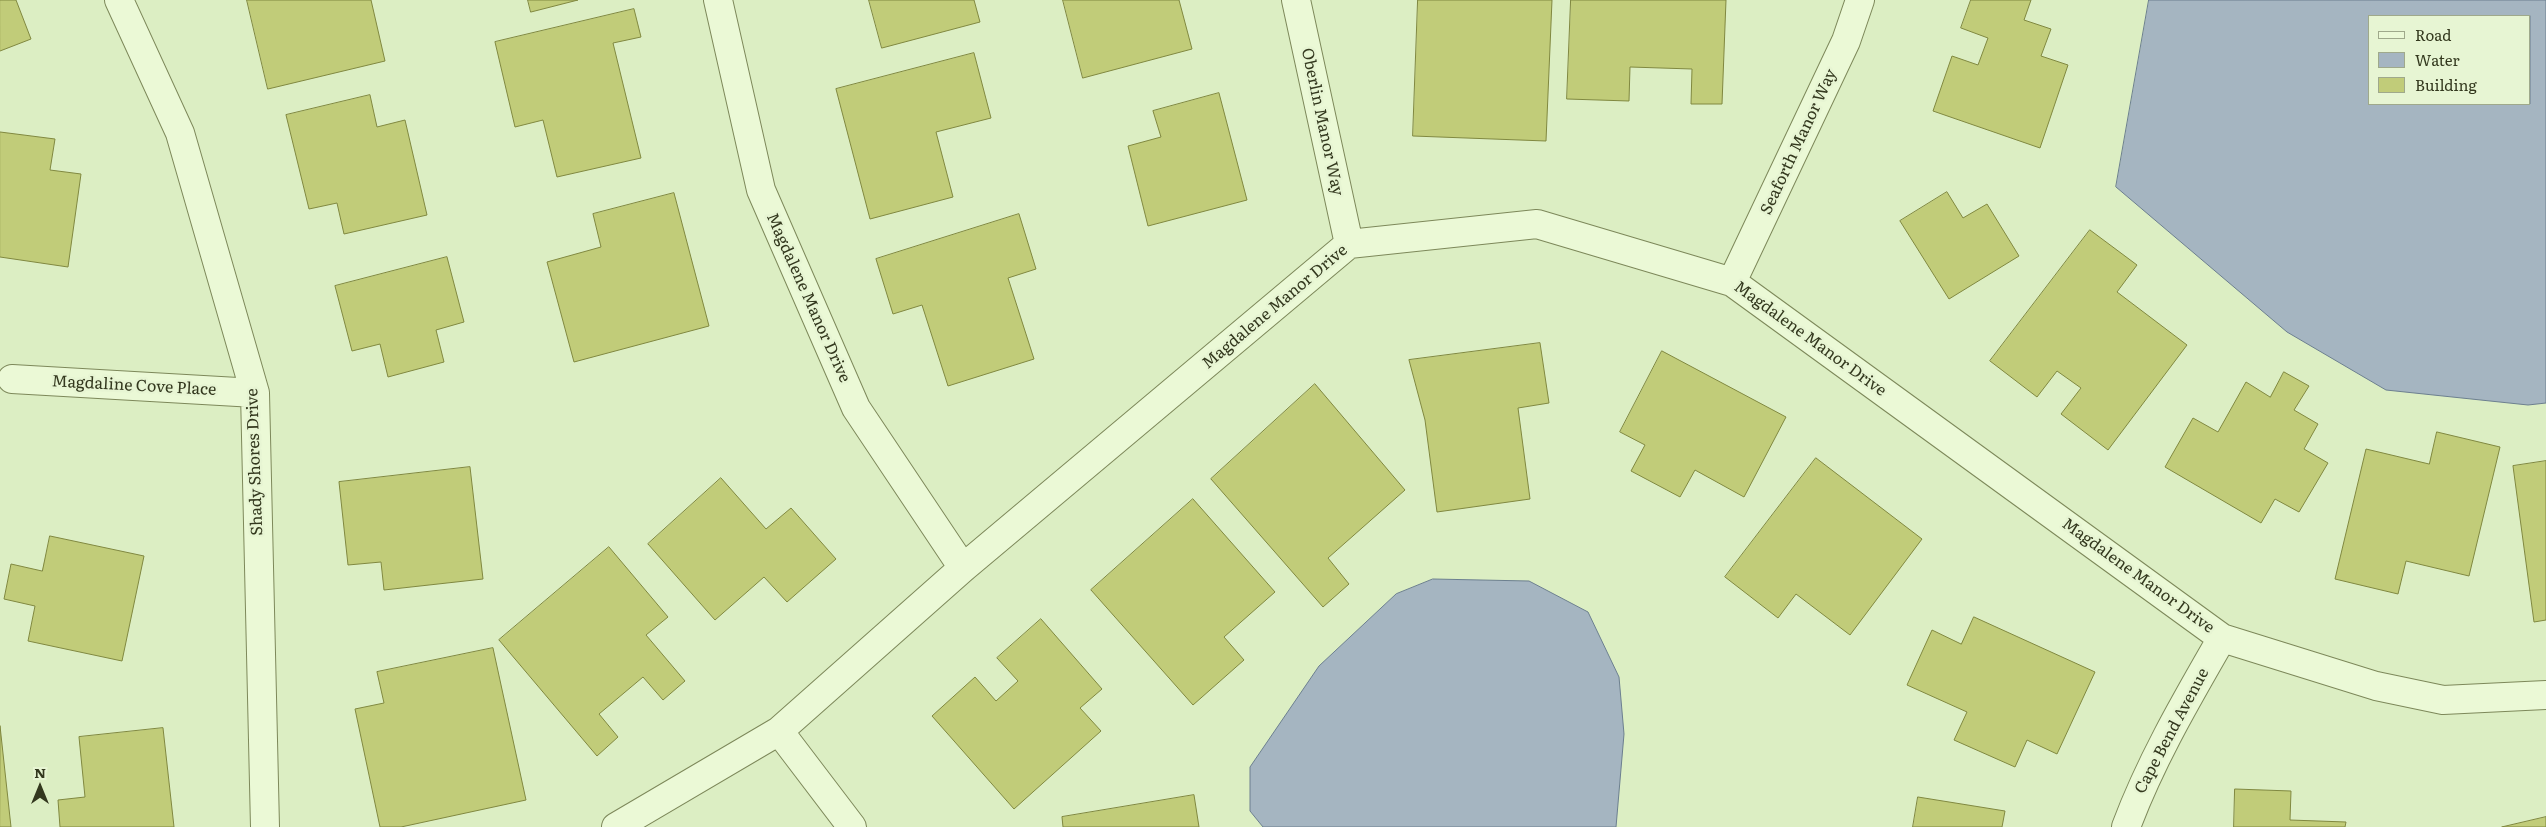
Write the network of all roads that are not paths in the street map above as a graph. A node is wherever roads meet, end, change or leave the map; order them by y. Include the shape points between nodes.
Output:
1 (119, 0) edge
2 (718, 0) edge
3 (1296, 0) edge
4 (1860, 0) edge
5 (1349, 244) junction
6 (1732, 282) junction
7 (12, 379) dead end
8 (256, 393) junction
9 (963, 568) junction
10 (2222, 638) junction
11 (2546, 695) edge
12 (779, 731) junction
13 (265, 827) edge
14 (616, 827) edge
15 (852, 827) edge
16 (2126, 827) edge

1 - 8 street, Shady Shores Drive via 180,133
2 - 9 street, Magdalene Manor Drive via 760,190 856,408
3 - 5 street, Oberlin Manor Way
4 - 6 street, Seaforth Manor Way via 1846,41
5 - 6 street, Magdalene Manor Drive via 1537,224
5 - 9 street, Magdalene Manor Drive
6 - 10 street, Magdalene Manor Drive
7 - 8 street, Magdaline Cove Place
8 - 13 street, Shady Shores Drive
9 - 12 street, Magdalene Manor Drive
10 - 11 street, Magdalene Manor Drive via 2376,686 2443,700
10 - 16 street, Cape Bend Avenue via 2168,733 2137,796
12 - 14 street, Magdalene Manor Drive
12 - 15 street

